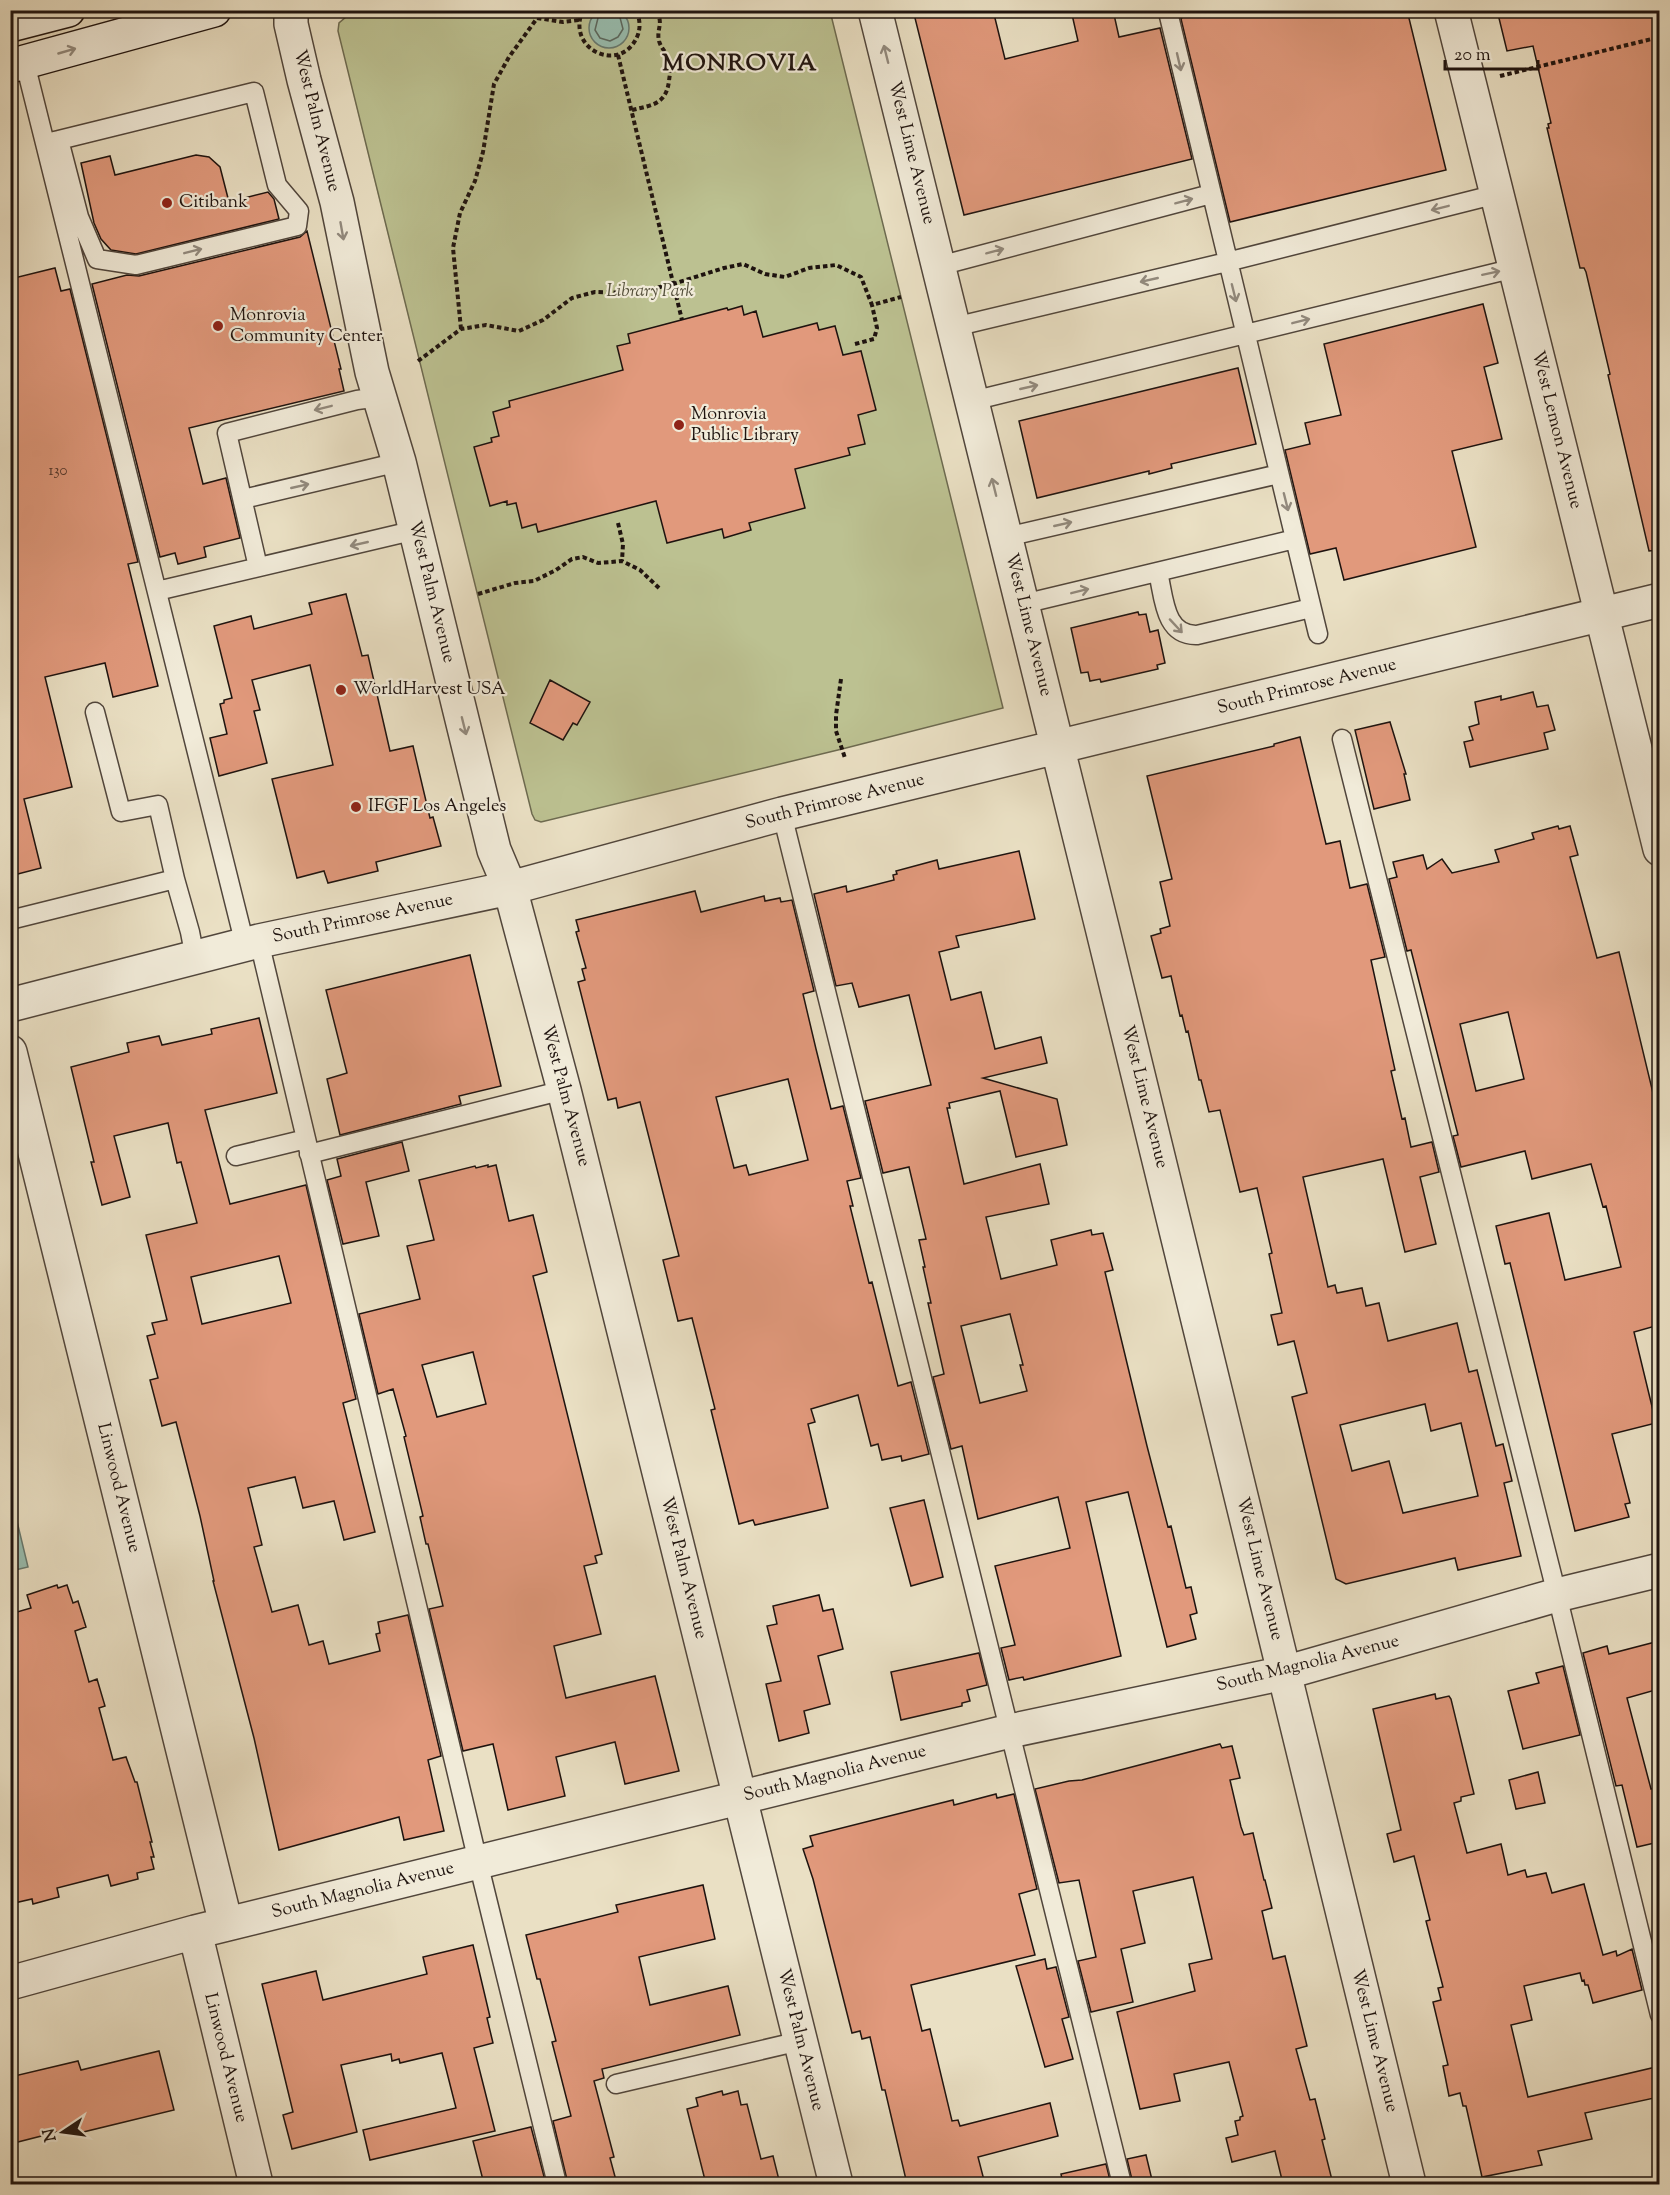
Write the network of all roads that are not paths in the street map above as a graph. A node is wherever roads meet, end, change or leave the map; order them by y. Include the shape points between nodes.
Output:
1 (68, 10) edge
2 (214, 10) edge
3 (291, 10) edge
4 (875, 10) edge
5 (1175, 10) edge
6 (1451, 10) edge
7 (10, 25) edge
8 (18, 65) edge
9 (52, 142) junction
10 (1211, 194) junction
11 (1497, 194) junction
12 (1227, 262) junction
13 (939, 266) junction
14 (1515, 268) junction
15 (954, 327) junction
16 (1245, 335) junction
17 (381, 397) junction
18 (972, 400) junction
19 (399, 462) junction
20 (1279, 474) junction
21 (243, 499) junction
22 (416, 530) junction
23 (1006, 537) junction
24 (1295, 539) junction
25 (258, 567) junction
26 (1158, 572) junction
27 (156, 591) junction
28 (1659, 600) edge
29 (1023, 604) junction
30 (1311, 608) junction
31 (1602, 615) junction
32 (1318, 634) dead end
33 (95, 712) dead end
34 (1342, 739) dead end
35 (1059, 748) junction
36 (782, 814) junction
37 (1659, 849) edge
38 (175, 879) junction
39 (510, 888) junction
40 (10, 920) edge
41 (252, 943) junction
42 (195, 958) junction
43 (10, 1005) edge
44 (10, 1052) edge
45 (564, 1090) junction
46 (308, 1146) junction
47 (236, 1156) dead end
48 (1659, 1570) edge
49 (1557, 1595) junction
50 (1284, 1673) junction
51 (1010, 1731) junction
52 (740, 1797) junction
53 (478, 1862) junction
54 (226, 1924) junction
55 (195, 1932) junction
56 (10, 1983) edge
57 (1659, 2015) edge
58 (800, 2041) junction
59 (616, 2084) dead end
60 (256, 2184) edge
61 (558, 2184) edge
62 (836, 2184) edge
63 (1122, 2184) edge
64 (1409, 2184) edge

1 - 7 street
8 -> 2 street
3 -> 17 street, West Palm Avenue via 304,80 337,202 372,372
13 -> 4 street, West Lime Avenue
5 -> 10 lane via 1167,12
6 - 11 street, West Lemon Avenue
8 - 9 lane
9 -> 9 lane via 97,259 136,265 297,226 299,211 277,185 254,92
9 - 27 lane
10 - 12 lane
13 -> 10 lane
11 -> 12 lane
11 - 14 street, West Lemon Avenue
12 -> 15 lane
12 -> 16 lane
13 - 15 street, West Lime Avenue
16 -> 14 lane
14 - 31 street, West Lemon Avenue
15 - 18 street, West Lime Avenue
18 -> 16 lane
16 - 20 lane
17 - 19 street, West Palm Avenue
17 -> 21 lane via 227,433
23 -> 18 street, West Lime Avenue
21 -> 19 lane
19 - 22 street, West Palm Avenue
23 -> 20 lane
20 -> 24 lane
21 - 25 lane
22 -> 25 lane
22 -> 39 street, West Palm Avenue via 494,850
23 - 29 street, West Lime Avenue
24 - 26 lane
24 - 30 lane
25 - 27 lane
29 -> 26 lane
26 -> 30 lane via 1170,621 1186,635
27 - 41 lane
28 - 31 street, South Primrose Avenue
29 - 35 street, West Lime Avenue
30 - 32 lane
31 - 35 street, South Primrose Avenue
31 - 37 street, West Lemon Avenue
33 - 38 lane via 121,812 158,805
34 - 49 lane
35 - 36 street, South Primrose Avenue
35 - 50 street, West Lime Avenue
36 - 39 street, South Primrose Avenue
36 - 51 lane
38 - 40 lane
38 - 42 lane
39 - 41 street, South Primrose Avenue
39 - 45 street, West Palm Avenue
41 - 42 street, South Primrose Avenue
41 - 46 lane
42 - 43 street, South Primrose Avenue
44 - 54 street, Linwood Avenue
45 - 46 lane
45 - 52 street, West Palm Avenue
46 - 47 lane
46 - 53 lane
48 - 49 street, South Magnolia Avenue
49 - 50 street, South Magnolia Avenue
49 - 57 lane
50 - 51 street, South Magnolia Avenue
50 - 64 street, West Lime Avenue
51 - 52 street, South Magnolia Avenue
51 - 63 lane
52 - 53 street, South Magnolia Avenue
52 - 58 street, West Palm Avenue
53 - 54 street, South Magnolia Avenue
53 - 61 lane
54 - 55 street, South Magnolia Avenue
55 - 56 street, South Magnolia Avenue
55 - 60 street, Linwood Avenue
58 - 59 lane
58 - 62 street, West Palm Avenue

